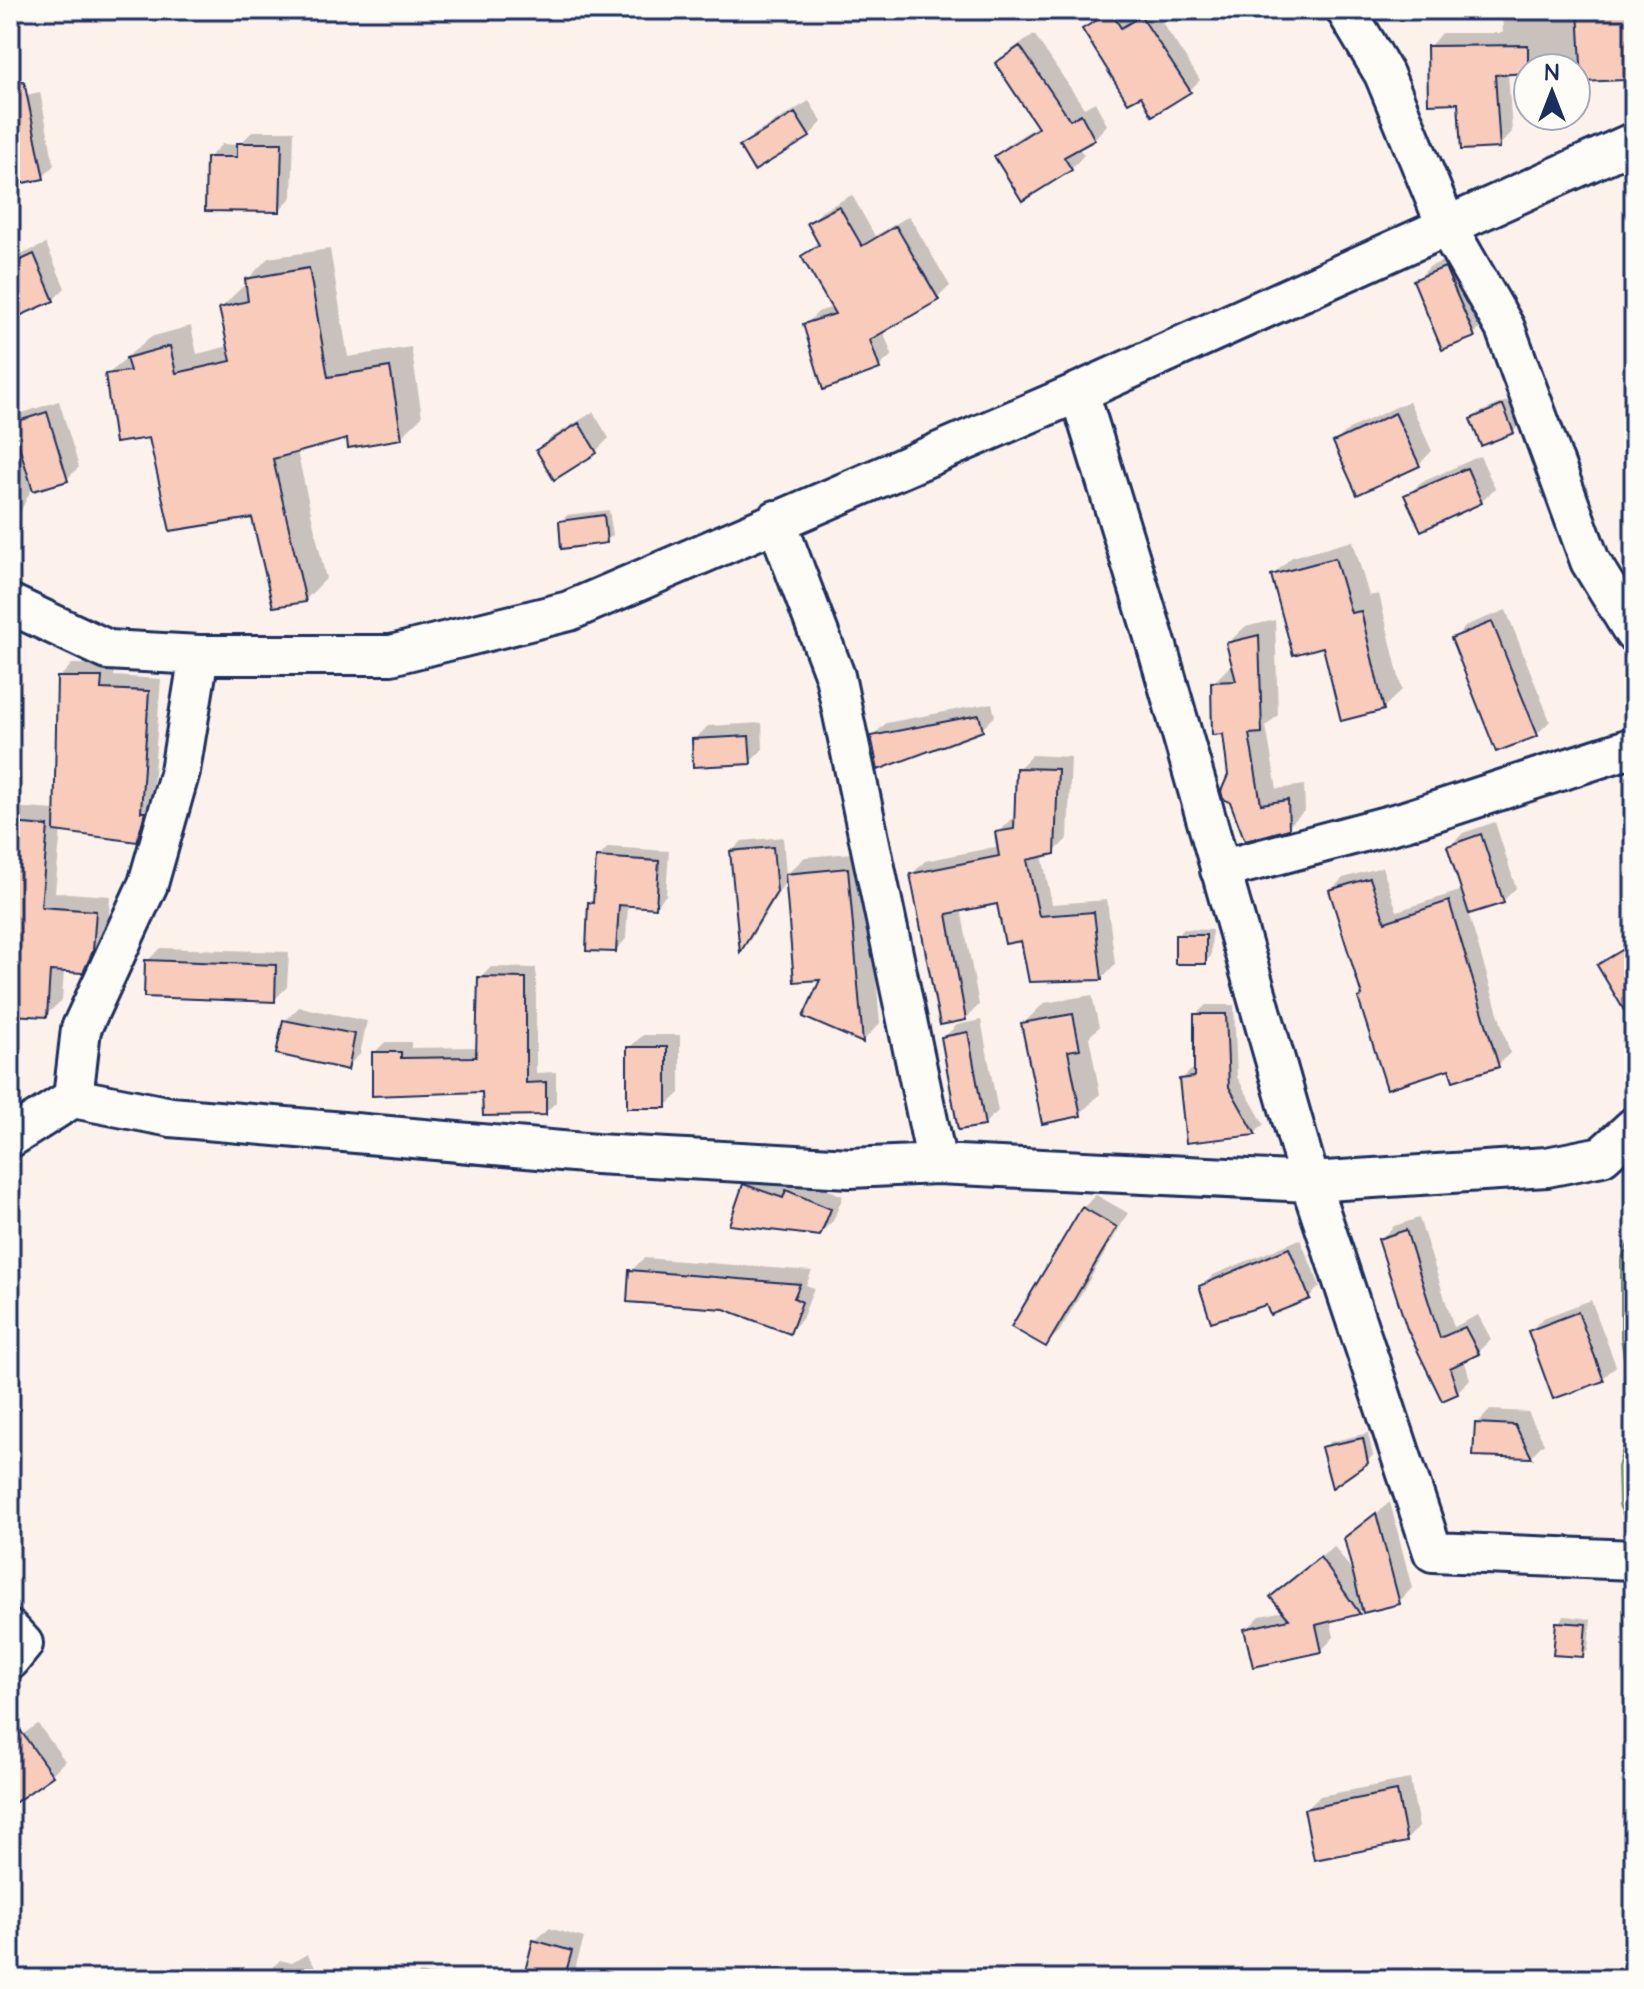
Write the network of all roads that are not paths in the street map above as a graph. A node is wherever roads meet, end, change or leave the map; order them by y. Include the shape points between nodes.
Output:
1 (1346, 10) edge
2 (1634, 142) edge
3 (1446, 225) junction
4 (1079, 392) junction
5 (776, 520) junction
6 (10, 604) edge
7 (1634, 633) edge
8 (199, 655) junction
9 (1634, 747) edge
10 (1220, 870) junction
11 (73, 1098) junction
12 (1634, 1127) edge
13 (10, 1138) edge
14 (937, 1164) junction
15 (1310, 1182) junction
16 (1634, 1560) edge
17 (10, 1630) edge
18 (10, 1660) edge

1 - 3 street via 1384,74
2 - 3 street
3 - 4 street
3 - 7 street via 1505,328 1590,561
4 - 5 street
4 - 10 street
5 - 8 street via 569,611 391,655
5 - 14 street via 835,676
6 - 8 street via 108,650
8 - 11 street via 176,785 148,884 81,1029
9 - 10 street via 1405,821
10 - 15 street
11 - 13 street
11 - 14 street via 171,1117 596,1154 850,1168
12 - 15 street via 1602,1156 1547,1167
14 - 15 street
15 - 16 street via 1433,1552
17 - 18 street via 23,1644

